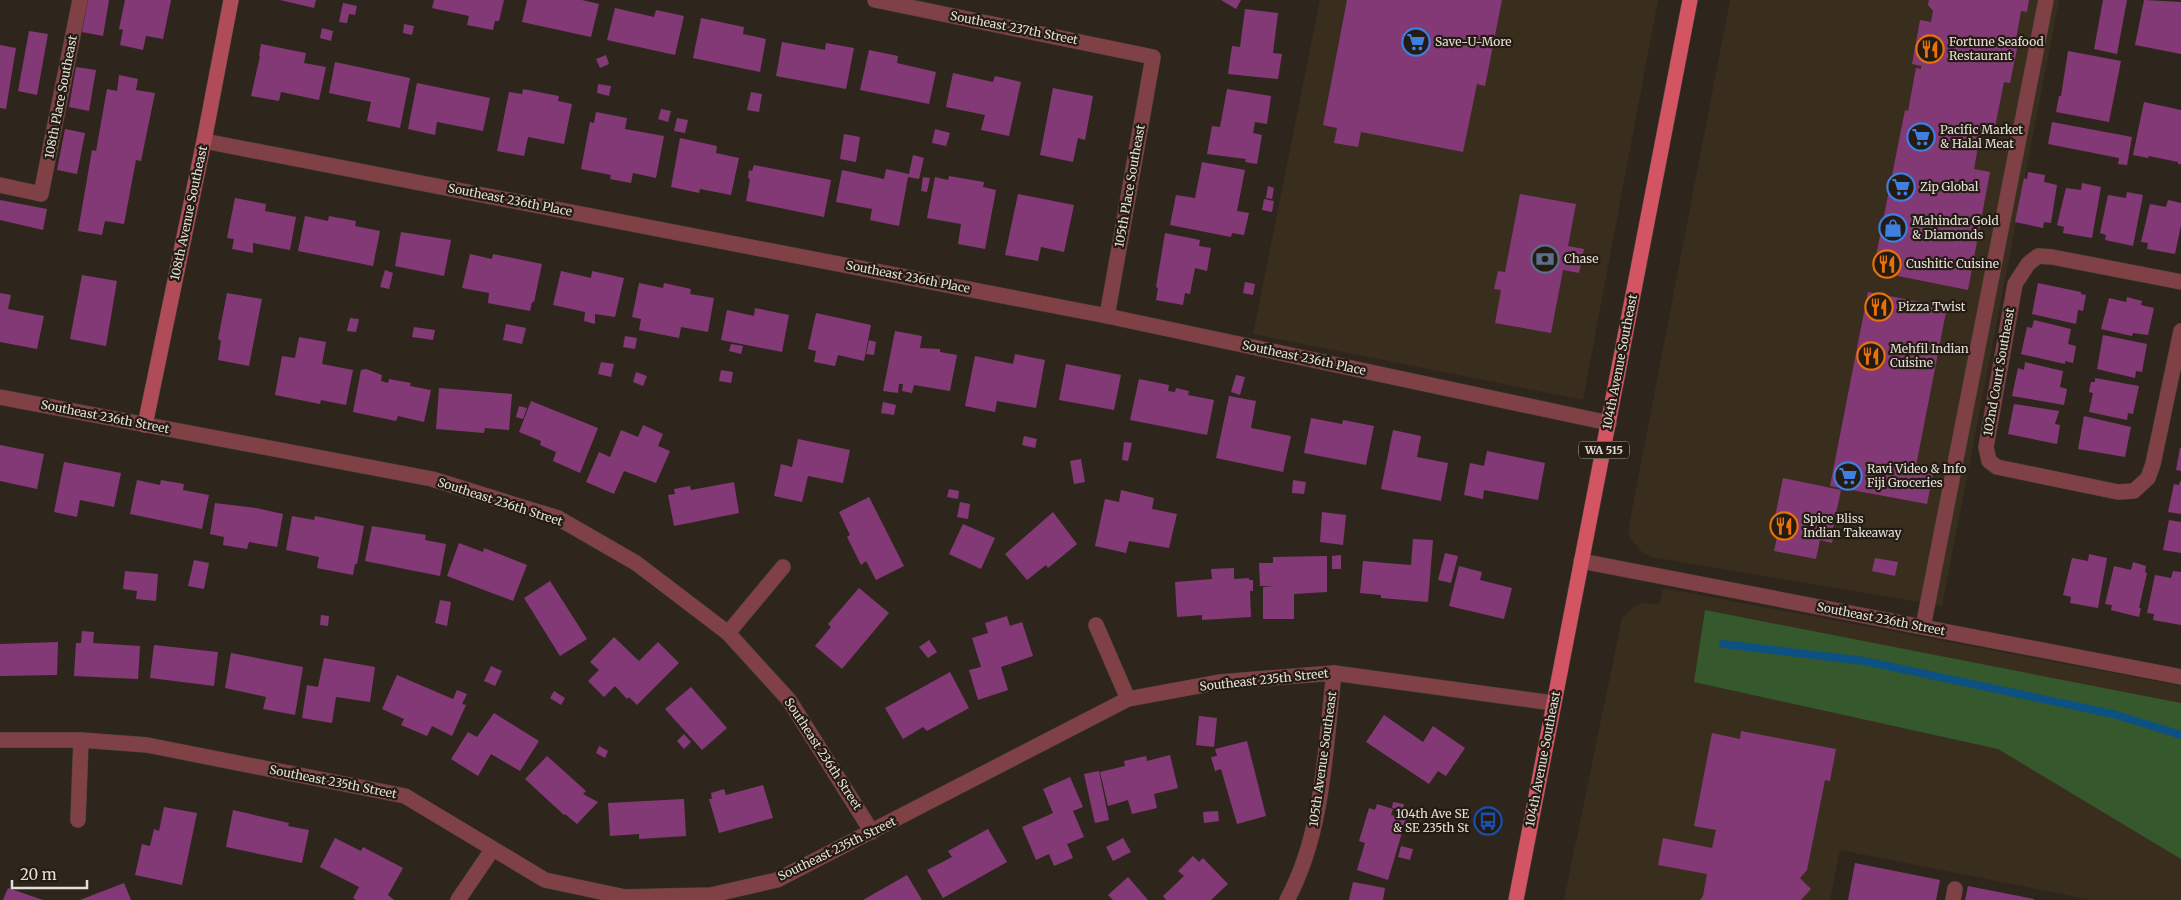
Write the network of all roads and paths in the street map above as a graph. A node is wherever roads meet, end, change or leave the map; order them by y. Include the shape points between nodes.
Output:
1 (80, 0) edge
2 (231, 0) edge
3 (875, 0) edge
4 (1690, 0) edge
5 (2046, 0) edge
6 (1153, 57) joint
7 (204, 141) junction
8 (0, 185) edge
9 (2181, 282) edge
10 (1107, 316) junction
11 (2181, 331) edge
12 (0, 397) edge
13 (1609, 423) junction
14 (145, 425) junction
15 (1581, 561) junction
16 (783, 567) dead end
17 (1096, 625) dead end
18 (1923, 627) junction
19 (728, 633) junction
20 (1334, 673) junction
21 (2181, 677) edge
22 (1128, 699) junction
23 (1553, 703) junction
24 (0, 740) edge
25 (81, 740) junction
26 (78, 820) dead end
27 (872, 832) junction
28 (492, 850) junction
29 (711, 898) edge
30 (458, 900) edge
31 (1287, 900) edge
32 (1516, 900) edge

1 - 8 street, 108th Place Southeast via 41,194
2 - 7 street, 108th Avenue Southeast
3 - 6 street, Southeast 237th Street
4 - 13 main road, 104th Avenue Southeast / WA 515
5 - 18 street, 102nd Court Southeast
6 - 10 street, 105th Place Southeast
7 - 10 street, Southeast 236th Place
7 - 14 street, 108th Avenue Southeast
9 - 11 street, 102nd Court Southeast via 2038,256 2028,264 2015,284 1986,447 1989,461 1997,467 2118,492 2134,491 2148,478 2153,464
10 - 13 street, Southeast 236th Place
12 - 14 street, Southeast 236th Street
13 - 15 main road, 104th Avenue Southeast / WA 515
14 - 19 street, Southeast 236th Street via 432,479 558,518 636,563
15 - 18 street, Southeast 236th Street
15 - 23 main road, 104th Avenue Southeast / WA 515
16 - 19 street
17 - 22 street
18 - 21 street, Southeast 236th Street
19 - 27 street, Southeast 236th Street via 789,700
20 - 22 street, Southeast 235th Street via 1220,682
20 - 23 street, Southeast 235th Street
20 - 31 street, 105th Avenue Southeast via 1316,818 1305,857
22 - 27 street, Southeast 235th Street
23 - 32 main road, 104th Avenue Southeast / WA 515
24 - 25 street, Southeast 235th Street
25 - 26 street
25 - 28 street, Southeast 235th Street via 147,744 405,796
27 - 29 street, Southeast 235th Street via 777,880
28 - 29 street, Southeast 235th Street via 554,882 625,897
28 - 30 street

